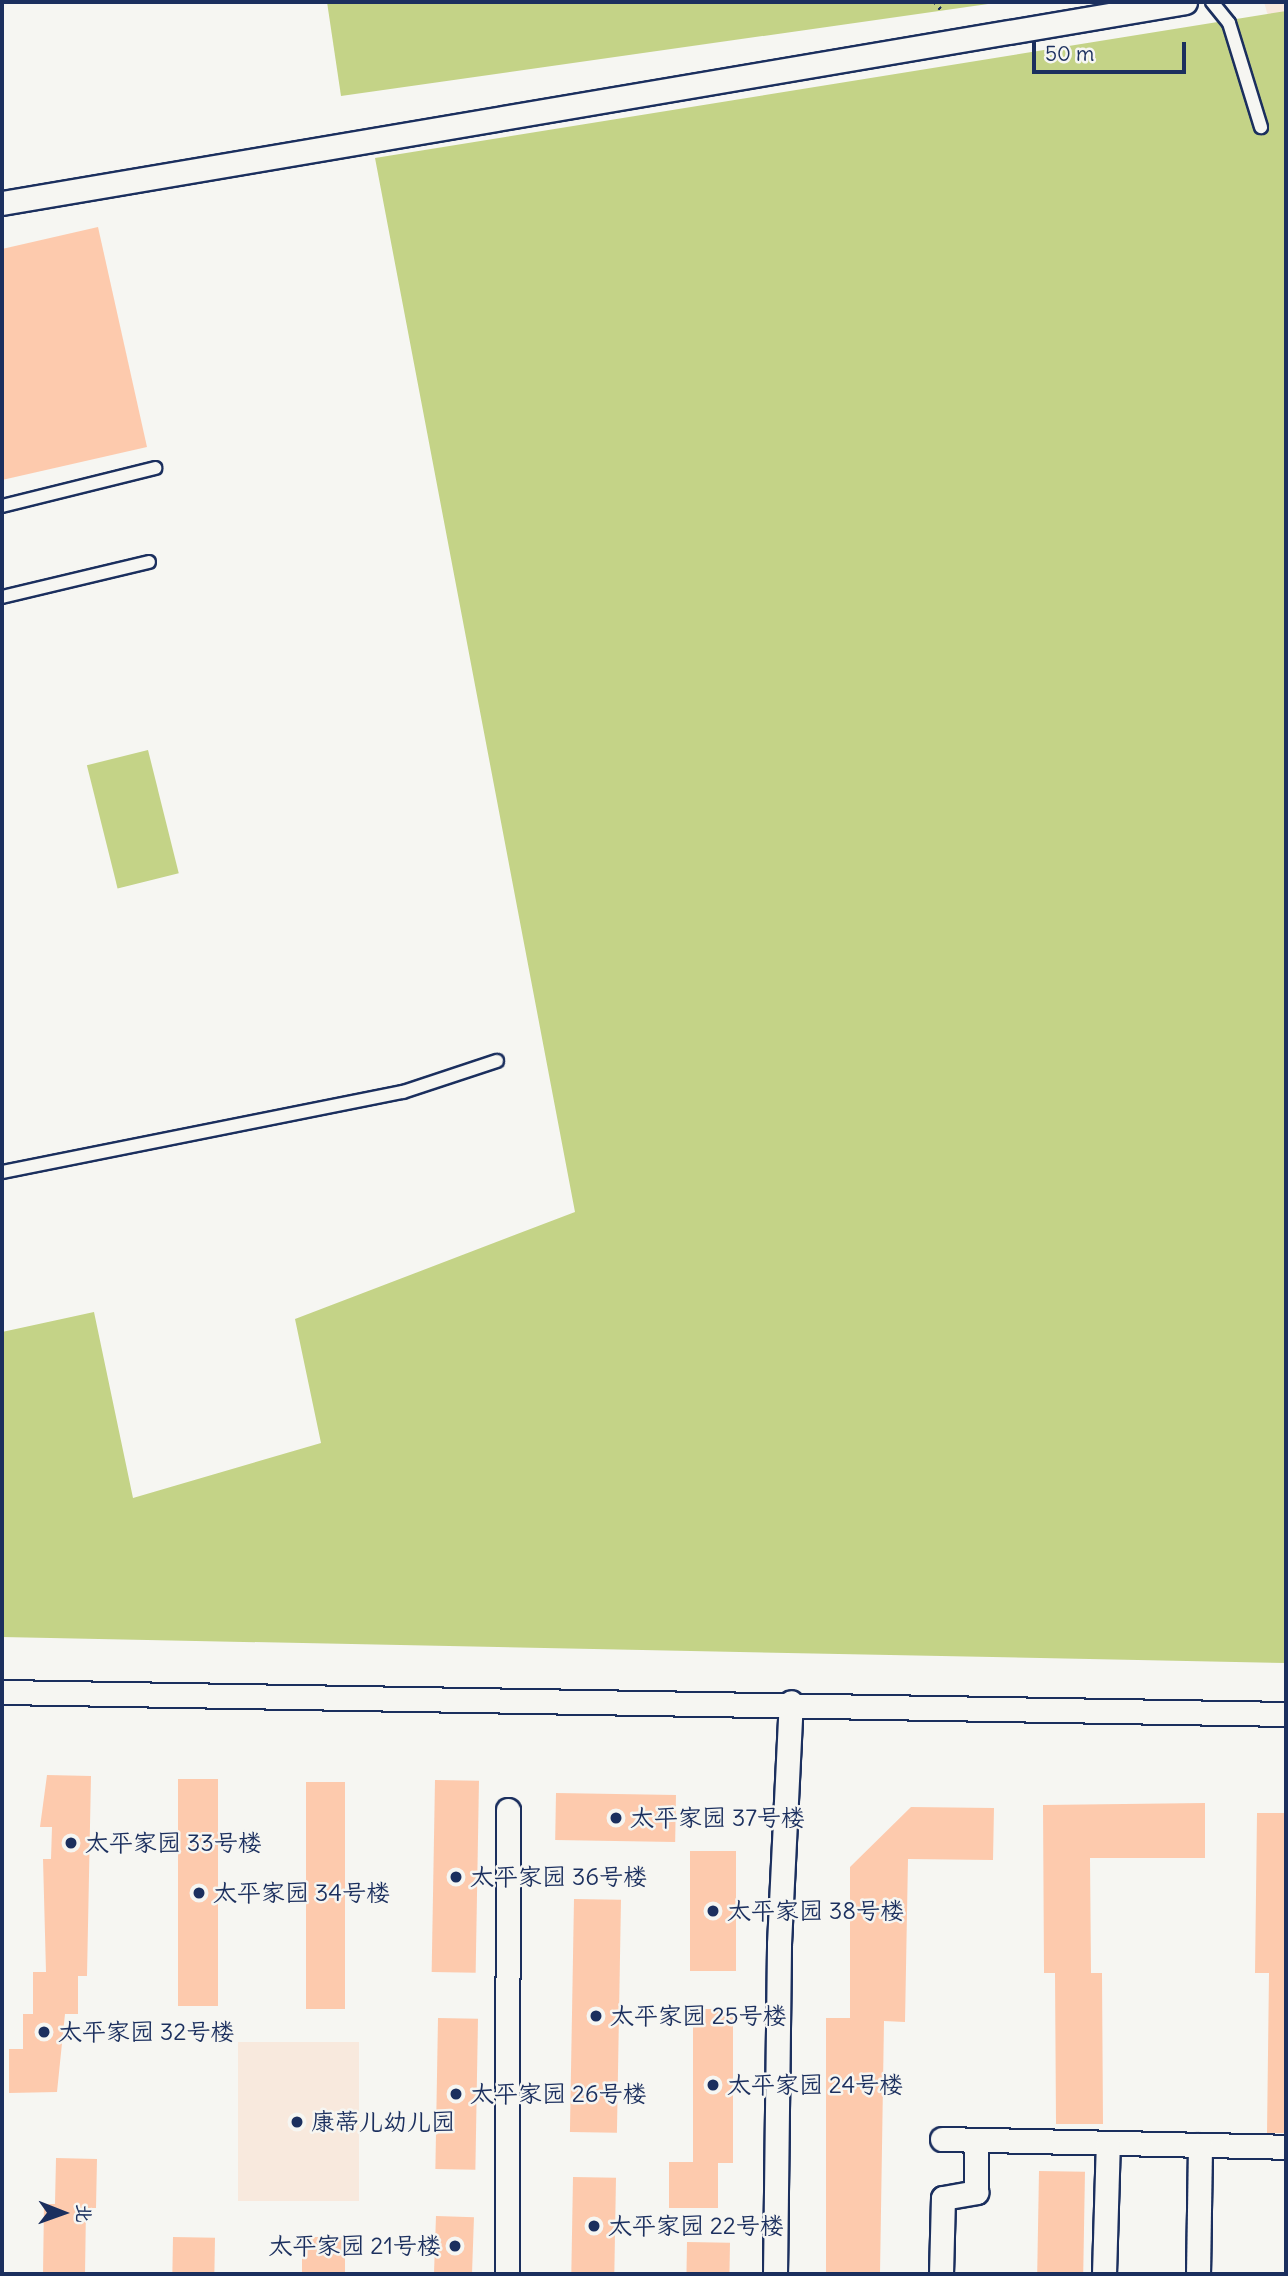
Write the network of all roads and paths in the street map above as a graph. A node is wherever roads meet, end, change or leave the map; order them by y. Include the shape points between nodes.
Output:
1 (935, 2) edge
2 (1185, 2) edge
3 (1212, 2) edge
4 (941, 10) dead end
5 (1261, 127) dead end
6 (2, 203) edge
7 (155, 468) dead end
8 (2, 506) edge
9 (149, 562) dead end
10 (2, 597) edge
11 (497, 1061) dead end
12 (2, 1172) edge
13 (2, 1692) edge
14 (792, 1702) junction
15 (1286, 1714) edge
16 (508, 1810) dead end
17 (942, 2139) dead end
18 (976, 2140) junction
19 (1108, 2143) junction
20 (1200, 2146) junction
21 (1286, 2147) edge
22 (507, 2274) edge
23 (775, 2274) edge
24 (941, 2274) edge
25 (1104, 2274) edge
26 (1198, 2274) edge

1 - 4 path
2 - 6 street
3 - 5 lane via 1229,23
7 - 8 lane
9 - 10 lane
11 - 12 lane via 362,1101
13 - 14 street
14 - 15 street
14 - 23 street via 779,1944
16 - 22 street
17 - 18 street
18 - 19 street
18 - 24 street via 976,2192 943,2198
19 - 20 street
19 - 25 street
20 - 21 street
20 - 26 street

